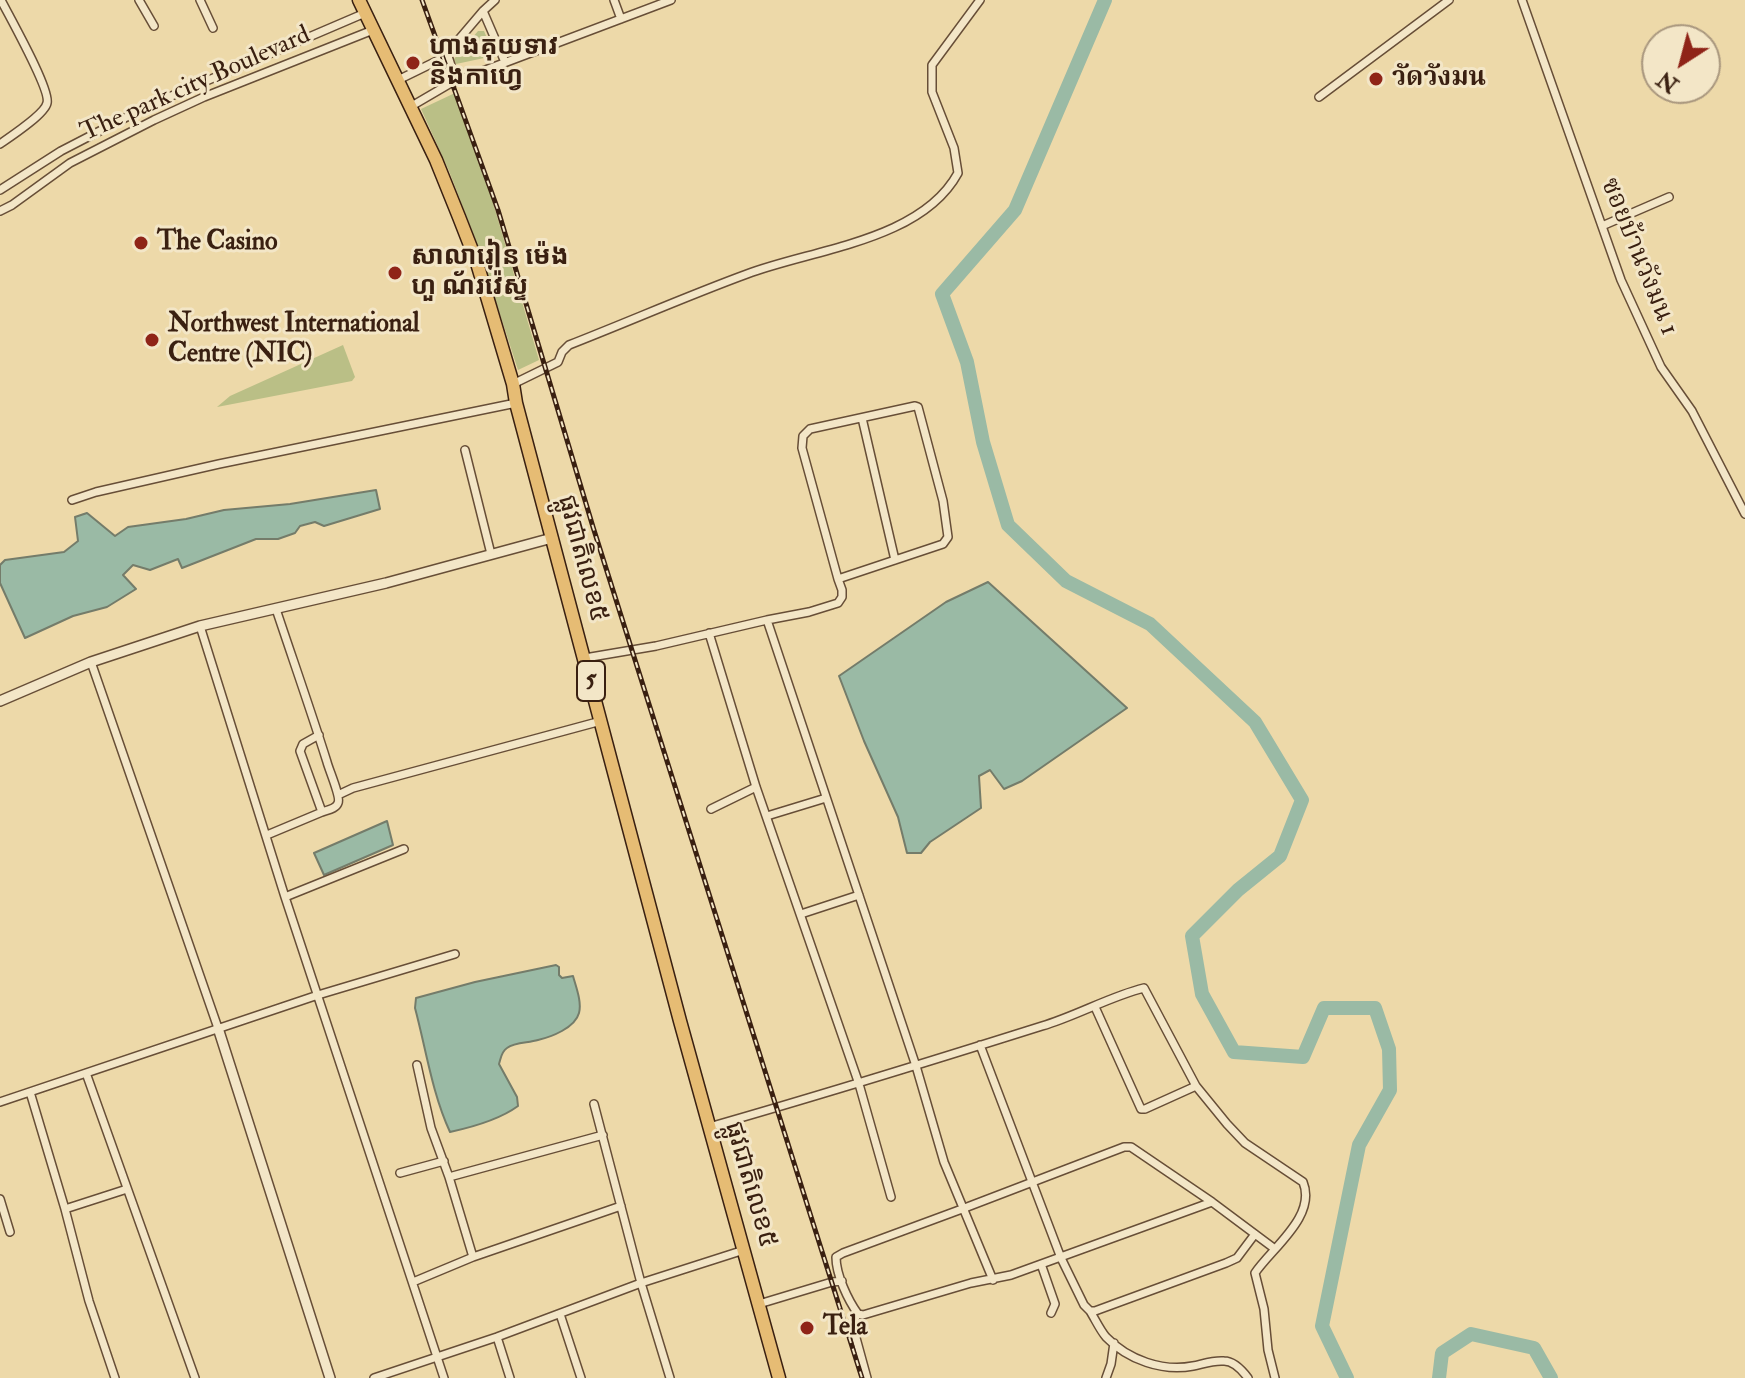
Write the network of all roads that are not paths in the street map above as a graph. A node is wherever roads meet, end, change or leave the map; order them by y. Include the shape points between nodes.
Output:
1 (1, 0) edge
2 (139, 0) edge
3 (200, 0) edge
4 (359, 0) edge
5 (495, 0) edge
6 (614, 0) edge
7 (671, 0) edge
8 (980, 0) edge
9 (1449, 0) edge
10 (1522, 0) edge
11 (483, 11) junction
12 (365, 13) junction
13 (621, 19) junction
14 (154, 26) dead end
15 (213, 28) dead end
16 (373, 30) junction
17 (445, 56) junction
18 (505, 62) junction
19 (398, 80) junction
20 (454, 82) junction
21 (1319, 97) dead end
22 (410, 107) junction
23 (0, 144) edge
24 (0, 190) edge
25 (1669, 197) dead end
26 (0, 211) edge
27 (1602, 226) junction
28 (513, 384) junction
29 (516, 403) junction
30 (862, 418) junction
31 (465, 450) dead end
32 (72, 500) dead end
33 (1745, 514) edge
34 (552, 538) junction
35 (491, 554) junction
36 (895, 560) junction
37 (838, 579) junction
38 (276, 609) junction
39 (767, 620) junction
40 (200, 626) junction
41 (709, 633) junction
42 (585, 658) junction
43 (91, 662) junction
44 (0, 701) edge
45 (601, 721) junction
46 (319, 735) junction
47 (756, 787) junction
48 (338, 795) junction
49 (826, 798) junction
50 (711, 809) dead end
51 (322, 812) junction
52 (767, 816) junction
53 (267, 835) junction
54 (404, 849) dead end
55 (859, 895) junction
56 (285, 897) junction
57 (801, 914) junction
58 (455, 954) dead end
59 (318, 995) junction
60 (1095, 1007) junction
61 (218, 1028) junction
62 (980, 1045) junction
63 (417, 1065) dead end
64 (916, 1066) junction
65 (86, 1073) junction
66 (859, 1084) junction
67 (1196, 1086) junction
68 (30, 1092) junction
69 (0, 1102) edge
70 (594, 1104) dead end
71 (709, 1127) junction
72 (603, 1135) junction
73 (444, 1161) junction
74 (400, 1173) dead end
75 (449, 1177) junction
76 (1032, 1182) junction
77 (127, 1189) junction
78 (891, 1197) dead end
79 (0, 1199) edge
80 (1212, 1202) junction
81 (621, 1206) junction
82 (65, 1209) junction
83 (962, 1209) junction
84 (10, 1232) dead end
85 (1255, 1234) junction
86 (1275, 1249) junction
87 (744, 1250) junction
88 (473, 1257) junction
89 (1061, 1258) junction
90 (1041, 1264) junction
91 (993, 1280) junction
92 (842, 1281) junction
93 (413, 1282) junction
94 (641, 1283) junction
95 (759, 1304) junction
96 (1090, 1311) junction
97 (1051, 1313) dead end
98 (560, 1314) junction
99 (858, 1314) junction
100 (497, 1337) junction
101 (1114, 1343) junction
102 (437, 1357) junction
103 (1159, 1366) junction
104 (115, 1378) edge
105 (195, 1378) edge
106 (330, 1378) edge
107 (375, 1378) edge
108 (444, 1378) edge
109 (510, 1378) edge
110 (581, 1378) edge
111 (670, 1378) edge
112 (779, 1378) edge
113 (867, 1378) edge
114 (1106, 1378) edge
115 (1164, 1378) edge
116 (1248, 1378) edge
117 (1275, 1378) edge

1 - 23 street via 48,98 39,114
2 - 14 street
3 - 15 street
4 - 12 highway, ផ្លូវជាតិលេខ៥ / 5
5 - 11 street
6 - 13 street
7 - 13 street
8 - 28 street via 932,65 932,92 958,173 945,194 885,231 745,274 569,345 558,362
9 - 21 street
10 - 27 street, ซอยบ้านวังมน 1
11 - 17 street
11 - 18 street
12 - 16 highway, ផ្លូវជាតិលេខ៥ / 5
12 - 24 street, The park city Boulevard via 148,106
13 - 18 street
16 - 19 highway, ផ្លូវជាតិលេខ៥ / 5
16 - 26 street, The park city Boulevard via 154,120 70,163
17 - 19 street
17 - 20 street
18 - 20 street
19 - 22 highway, ផ្លូវជាតិលេខ៥ / 5
20 - 22 street
22 - 28 highway, ផ្លូវជាតិលេខ៥ / 5 via 472,251
25 - 27 street
27 - 33 street, ซอยบ้านวังมน 1 via 1661,367 1692,411
28 - 29 highway, ផ្លូវជាតិលេខ៥ / 5
29 - 32 street
29 - 34 highway, ផ្លូវជាតិលេខ៥ / 5
30 - 36 street
30 - 36 street via 918,407 943,501 949,532 943,544
30 - 37 street via 810,429 802,441
31 - 35 street
34 - 35 street
34 - 42 highway, ផ្លូវជាតិលេខ៥ / 5
35 - 38 street
36 - 37 street
37 - 39 street via 838,603
38 - 40 street
38 - 46 street
39 - 41 street
39 - 49 street
40 - 43 street
40 - 53 street
41 - 42 street
41 - 47 street
42 - 45 highway, ផ្លូវជាតិលេខ៥ / 5
43 - 44 street
43 - 61 street
45 - 48 street
45 - 71 highway, ផ្លូវជាតិលេខ៥ / 5
46 - 48 street
46 - 51 street via 300,751
47 - 50 street
47 - 52 street
48 - 51 street via 337,806
49 - 52 street
49 - 55 street
51 - 53 street
52 - 57 street
53 - 56 street
54 - 56 street
55 - 57 street
55 - 64 street
56 - 59 street
57 - 66 street
58 - 59 street
59 - 61 street
59 - 93 street
60 - 62 street
60 - 67 street via 1144,988
60 - 67 street via 1141,1109
61 - 65 street
61 - 106 street
62 - 64 street
62 - 76 street
63 - 73 street
64 - 66 street
64 - 83 street
65 - 68 street
65 - 77 street
66 - 71 street
66 - 78 street
67 - 86 street via 1245,1143 1303,1182 1307,1191 1302,1213
68 - 69 street
68 - 82 street
70 - 72 street
71 - 87 highway, ផ្លូវជាតិលេខ៥ / 5
72 - 75 street
72 - 81 street
73 - 74 street
73 - 75 street
75 - 88 street
76 - 80 street via 1131,1147
76 - 83 street
76 - 89 street
77 - 82 street
77 - 105 street
79 - 84 street
80 - 85 street
80 - 89 street
81 - 88 street
81 - 94 street
82 - 104 street
83 - 91 street
83 - 92 street via 836,1257
85 - 86 street
85 - 96 street via 1237,1258
86 - 117 street via 1255,1273
87 - 94 street
87 - 95 highway, ផ្លូវជាតិលេខ៥ / 5
88 - 93 street
89 - 90 street
89 - 96 street
90 - 91 street
90 - 97 street via 1055,1304
91 - 99 street
92 - 95 street
92 - 99 street
93 - 102 street
94 - 98 street
94 - 111 street
95 - 112 highway, ផ្លូវជាតិលេខ៥ / 5
96 - 101 street
98 - 100 street
98 - 110 street
99 - 113 street via 853,1327
100 - 102 street
100 - 109 street
101 - 103 street
101 - 114 street
102 - 107 street
102 - 108 street
103 - 115 street
103 - 116 street via 1227,1360

